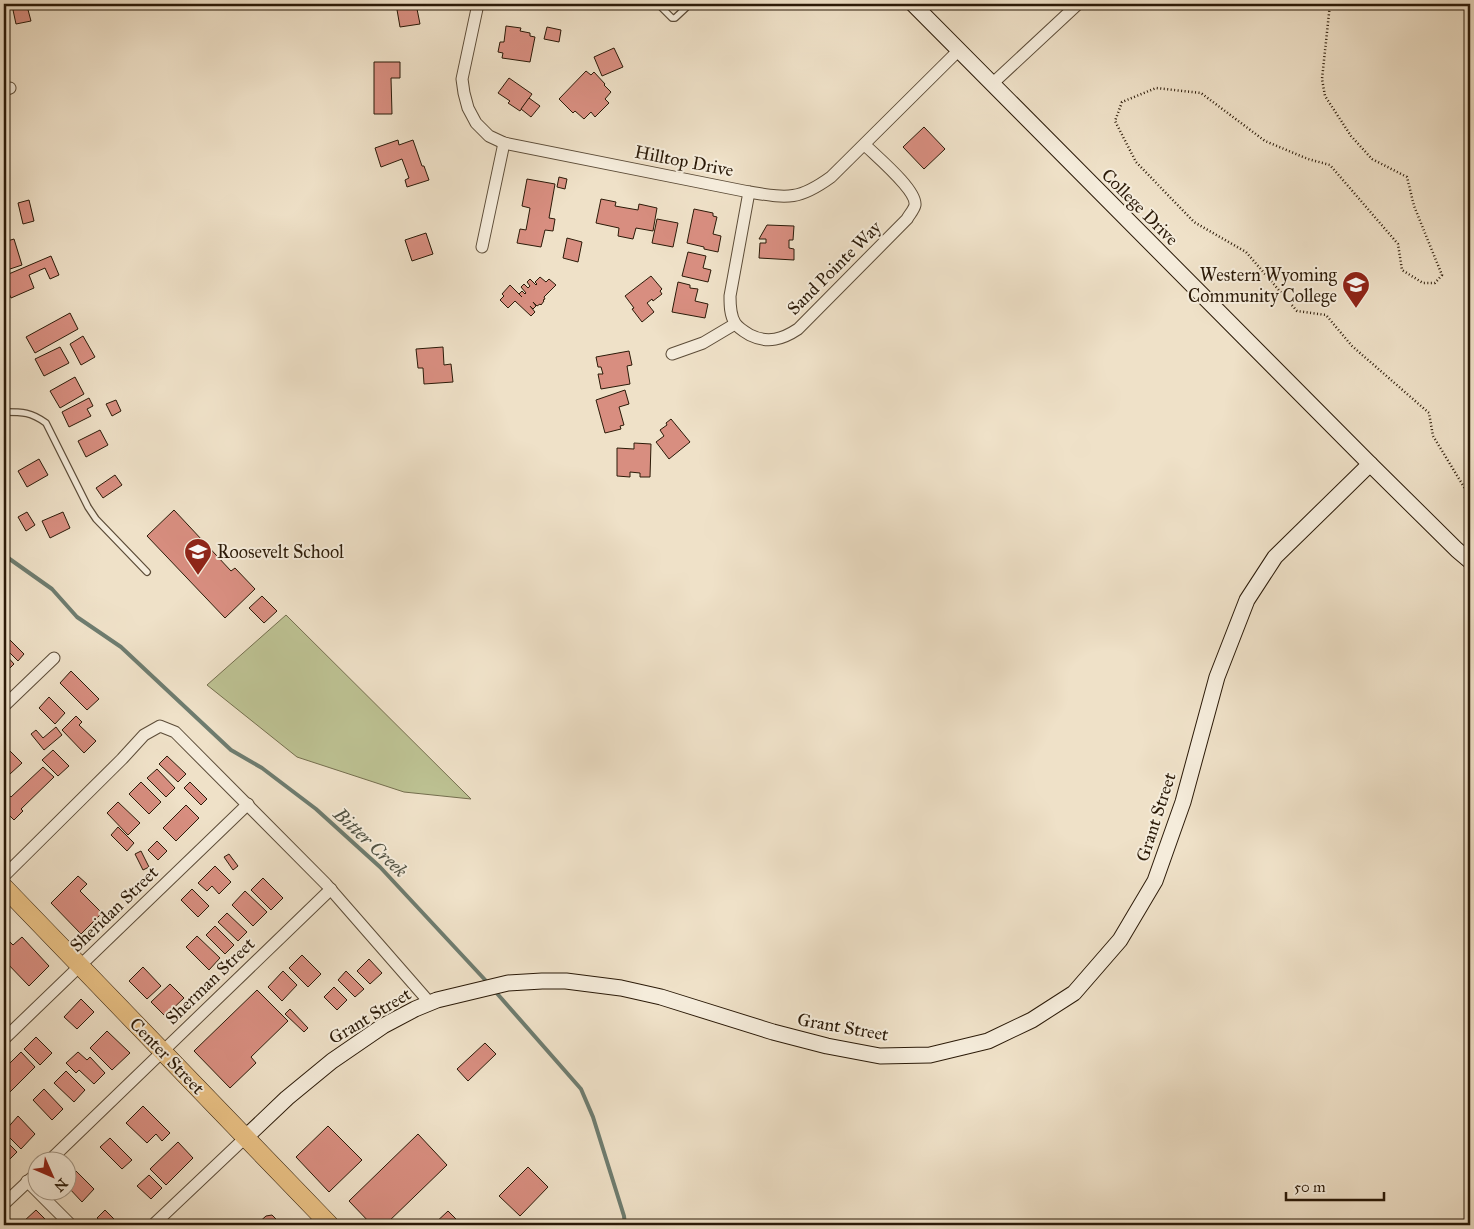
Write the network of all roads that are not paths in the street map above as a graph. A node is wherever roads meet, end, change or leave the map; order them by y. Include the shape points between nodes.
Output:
1 (478, 4) edge
2 (658, 4) edge
3 (690, 4) edge
4 (913, 4) edge
5 (1071, 6) edge
6 (959, 50) junction
7 (992, 84) junction
8 (504, 143) junction
9 (864, 145) junction
10 (749, 192) junction
11 (482, 248) dead end
12 (735, 324) junction
13 (672, 354) dead end
14 (4, 412) edge
15 (1370, 464) junction
16 (1470, 561) edge
17 (147, 572) dead end
18 (54, 658) dead end
19 (4, 706) edge
20 (248, 804) junction
21 (4, 876) edge
22 (4, 887) edge
23 (331, 889) junction
24 (80, 966) junction
25 (434, 1002) junction
26 (4, 1039) edge
27 (163, 1052) junction
28 (246, 1137) junction
29 (58, 1152) edge
30 (28, 1181) edge
31 (49, 1202) edge
32 (4, 1204) edge
33 (71, 1225) edge
34 (154, 1225) edge
35 (330, 1225) edge

1 - 8 street, Hilltop Drive via 462,79 464,93 476,123 489,136
2 - 3 lane via 675,18
4 - 6 main road, College Drive
5 - 7 street
6 - 7 main road, College Drive
6 - 9 street, Hilltop Drive
7 - 15 main road, College Drive
8 - 10 street, Hilltop Drive
8 - 11 street
9 - 10 street, Hilltop Drive via 816,188 796,196 780,197
9 - 12 street, Sand Pointe Way via 913,195 915,206 906,219 798,329 787,336 773,340 757,339
10 - 12 street via 730,296
12 - 13 street via 703,343
14 - 17 lane via 36,416 46,423 96,519
15 - 16 main road, College Drive
15 - 25 main road, Grant Street via 1275,557 1247,600 1217,677 1183,802 1155,881 1120,940 1074,993 1032,1020 988,1041 930,1055 880,1056 773,1032 653,995 566,981 508,983
18 - 19 street
20 - 21 street via 175,732 160,726 144,735
20 - 23 street
20 - 24 street, Sheridan Street
22 - 24 main road, Center Street
23 - 25 street
23 - 27 street, Sherman Street
24 - 26 street, Sheridan Street
24 - 27 main road, Center Street
25 - 28 main road, Grant Street via 383,1026 332,1061
27 - 28 main road, Center Street
27 - 29 street, Sherman Street
28 - 34 street, Grant Street
28 - 35 main road, Center Street
30 - 32 street
31 - 33 street

